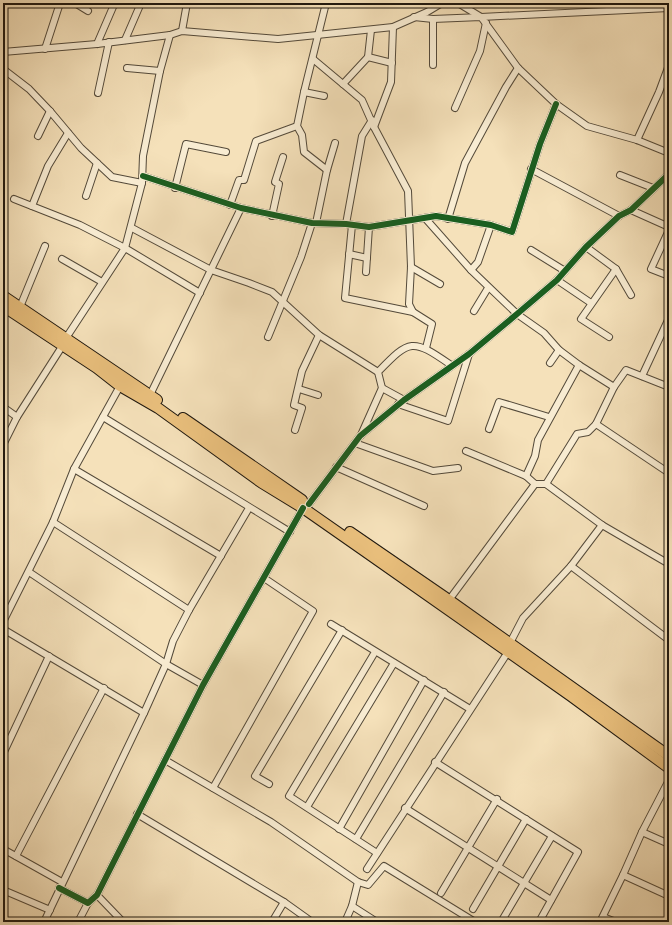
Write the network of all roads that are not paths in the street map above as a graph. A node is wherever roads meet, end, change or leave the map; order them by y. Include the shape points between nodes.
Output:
1 (60, 3) edge
2 (75, 3) edge
3 (141, 3) edge
4 (187, 3) edge
5 (326, 3) edge
6 (442, 3) edge
7 (458, 3) edge
8 (649, 6) edge
9 (113, 7) dead end
10 (669, 8) edge
11 (88, 10) dead end
12 (413, 17) junction
13 (481, 17) junction
14 (433, 19) junction
15 (486, 23) junction
16 (393, 27) junction
17 (372, 30) junction
18 (182, 31) junction
19 (170, 35) junction
20 (317, 35) junction
21 (125, 40) junction
22 (109, 42) junction
23 (97, 44) junction
24 (45, 49) junction
25 (3, 52) edge
26 (368, 57) junction
27 (313, 59) junction
28 (392, 63) junction
29 (433, 65) dead end
30 (669, 65) edge
31 (127, 68) dead end
32 (518, 68) junction
33 (3, 70) edge
34 (160, 71) junction
35 (343, 84) junction
36 (304, 92) junction
37 (98, 93) dead end
38 (324, 96) dead end
39 (556, 104) junction
40 (455, 108) dead end
41 (50, 111) junction
42 (373, 123) junction
43 (297, 126) junction
44 (68, 133) junction
45 (38, 136) dead end
46 (637, 140) junction
47 (335, 143) dead end
48 (226, 152) dead end
49 (669, 153) edge
50 (283, 157) dead end
51 (97, 163) junction
52 (531, 169) junction
53 (327, 170) junction
54 (669, 174) edge
55 (620, 175) dead end
56 (143, 176) junction
57 (142, 183) junction
58 (175, 188) junction
59 (653, 188) junction
60 (86, 196) dead end
61 (14, 199) dead end
62 (230, 205) junction
63 (32, 206) junction
64 (241, 208) junction
65 (631, 210) junction
66 (272, 216) junction
67 (619, 216) junction
68 (425, 218) junction
69 (410, 219) junction
70 (448, 219) junction
71 (314, 223) junction
72 (349, 224) junction
73 (491, 225) junction
74 (369, 227) junction
75 (132, 228) junction
76 (669, 229) edge
77 (45, 246) dead end
78 (586, 247) junction
79 (125, 248) junction
80 (531, 250) dead end
81 (349, 254) junction
82 (367, 258) junction
83 (62, 259) dead end
84 (411, 267) junction
85 (616, 269) junction
86 (211, 270) junction
87 (471, 270) junction
88 (565, 271) junction
89 (366, 272) dead end
90 (669, 276) edge
91 (557, 280) junction
92 (102, 282) junction
93 (440, 284) dead end
94 (488, 288) junction
95 (200, 293) junction
96 (631, 295) dead end
97 (3, 296) edge
98 (283, 303) junction
99 (591, 303) junction
100 (3, 306) edge
101 (20, 307) junction
102 (474, 311) dead end
103 (413, 312) junction
104 (517, 314) junction
105 (669, 318) edge
106 (319, 335) junction
107 (268, 337) dead end
108 (609, 337) dead end
109 (65, 342) junction
110 (426, 348) junction
111 (559, 350) junction
112 (469, 354) junction
113 (550, 363) dead end
114 (451, 365) junction
115 (579, 365) junction
116 (378, 372) junction
117 (642, 376) junction
118 (120, 386) junction
119 (614, 387) junction
120 (669, 387) edge
121 (382, 388) junction
122 (299, 389) junction
123 (150, 395) junction
124 (318, 396) dead end
125 (404, 400) junction
126 (398, 404) junction
127 (3, 407) edge
128 (17, 417) junction
129 (103, 417) junction
130 (549, 417) junction
131 (596, 424) junction
132 (489, 429) dead end
133 (295, 430) dead end
134 (360, 436) junction
135 (355, 443) junction
136 (3, 445) edge
137 (466, 451) dead end
138 (336, 467) junction
139 (458, 468) dead end
140 (74, 469) junction
141 (669, 473) edge
142 (526, 476) junction
143 (535, 484) junction
144 (546, 484) junction
145 (306, 506) junction
146 (424, 506) dead end
147 (249, 508) junction
148 (53, 522) junction
149 (602, 525) junction
150 (290, 532) junction
151 (221, 556) junction
152 (669, 564) edge
153 (570, 566) junction
154 (29, 572) junction
155 (264, 578) junction
156 (449, 600) junction
157 (189, 610) junction
158 (463, 616) junction
159 (3, 622) edge
160 (331, 624) dead end
161 (3, 629) edge
162 (342, 630) junction
163 (669, 640) edge
164 (509, 648) junction
165 (375, 652) junction
166 (48, 656) junction
167 (394, 663) junction
168 (166, 664) junction
169 (424, 680) junction
170 (203, 685) junction
171 (104, 688) junction
172 (444, 692) junction
173 (470, 709) junction
174 (144, 713) junction
175 (3, 754) edge
176 (669, 756) edge
177 (165, 760) junction
178 (435, 762) junction
179 (669, 768) edge
180 (669, 780) edge
181 (268, 784) dead end
182 (213, 788) junction
183 (497, 799) junction
184 (307, 807) junction
185 (405, 808) junction
186 (137, 814) junction
187 (526, 819) junction
188 (339, 829) junction
189 (642, 832) junction
190 (552, 836) junction
191 (356, 839) junction
192 (669, 844) edge
193 (468, 848) junction
194 (3, 849) edge
195 (377, 853) junction
196 (16, 856) junction
197 (498, 866) junction
198 (367, 869) dead end
199 (624, 876) junction
200 (358, 882) junction
201 (524, 883) junction
202 (61, 885) junction
203 (3, 890) edge
204 (441, 893) dead end
205 (97, 895) junction
206 (669, 896) edge
207 (551, 900) junction
208 (284, 902) junction
209 (88, 903) junction
210 (352, 906) junction
211 (473, 909) dead end
212 (50, 910) junction
213 (601, 919) edge
214 (44, 922) edge
215 (78, 922) edge
216 (122, 922) edge
217 (272, 922) edge
218 (312, 922) edge
219 (345, 922) edge
220 (377, 922) edge
221 (475, 922) edge
222 (502, 922) edge
223 (539, 922) edge
224 (616, 922) edge

1 - 24 street
2 - 11 street
3 - 21 street
4 - 18 street
5 - 20 street
6 - 12 street
7 - 13 street
8 - 10 street
8 - 13 street
9 - 23 street
12 - 14 street
12 - 16 street
13 - 14 street
13 - 15 street
14 - 29 street
15 - 32 street
15 - 40 street via 480,51
16 - 17 street
16 - 28 street
17 - 20 street
17 - 26 street
18 - 19 street
18 - 20 street via 278,39
19 - 21 street
19 - 34 street
20 - 27 street
21 - 22 street
22 - 23 street
22 - 37 street
23 - 24 street
24 - 25 street
26 - 28 street
26 - 35 street
27 - 35 street
27 - 36 street
28 - 42 street via 391,82
30 - 46 street
31 - 34 street
32 - 39 street
32 - 70 street via 465,164
33 - 41 street via 29,89
34 - 56 street via 143,156
35 - 42 street via 362,100 365,111
36 - 38 street
36 - 43 street
39 - 46 street via 587,126
39 - 52 street
41 - 44 street
41 - 45 street
42 - 69 street via 408,191
42 - 72 street via 362,136
43 - 53 street via 302,135 304,152
43 - 62 street via 256,141 244,180 240,180
44 - 51 street
44 - 63 street via 48,166
46 - 49 street
47 - 53 street
48 - 58 street via 186,144
50 - 66 street via 275,182 279,184
51 - 57 street via 112,177
51 - 60 street
52 - 67 street
52 - 73 street via 512,232
53 - 71 street
54 - 59 street
55 - 59 street
56 - 57 street
56 - 58 street
57 - 75 street
58 - 62 street
59 - 65 street
61 - 63 street
62 - 64 street
63 - 79 street
64 - 66 street
64 - 86 street
65 - 67 street
65 - 76 street
66 - 71 street
67 - 78 street
68 - 69 street
68 - 70 street via 436,216
68 - 87 street
69 - 74 street
69 - 84 street
70 - 73 street
71 - 72 street
71 - 98 street
72 - 74 street
72 - 81 street
73 - 87 street via 478,262
74 - 82 street
75 - 79 street
75 - 86 street
76 - 90 street via 651,269
77 - 101 street
78 - 85 street
78 - 88 street
79 - 92 street
79 - 95 street
80 - 88 street
81 - 82 street
81 - 103 street via 345,298
82 - 89 street
83 - 92 street
84 - 93 street
84 - 103 street via 408,304
85 - 96 street
85 - 99 street
86 - 95 street
86 - 98 street via 272,292
87 - 94 street
88 - 91 street
91 - 99 street
91 - 104 street
92 - 109 street
94 - 102 street
94 - 104 street
95 - 123 street
97 - 101 main road
98 - 106 street
98 - 107 street
99 - 108 street via 581,319
100 - 109 main road
101 - 109 main road
103 - 110 street via 432,324
104 - 111 street via 544,333
104 - 112 street
105 - 117 street
106 - 116 street
106 - 122 street via 302,371
109 - 118 main road
109 - 123 main road
109 - 128 street
110 - 114 street
110 - 116 street via 406,347
111 - 113 street
111 - 115 street
112 - 114 street
112 - 126 street via 448,421
114 - 125 street
115 - 119 street
115 - 130 street
116 - 121 street
117 - 119 street via 626,370
117 - 120 street
118 - 129 street
118 - 145 main road via 158,408 262,483
119 - 131 street
121 - 125 street
121 - 134 street
122 - 124 street
122 - 133 street via 294,405 302,408
123 - 145 main road
125 - 126 street
126 - 134 street
127 - 128 street
128 - 136 street
129 - 140 street
129 - 147 street
130 - 132 street via 499,402
130 - 142 street
131 - 141 street
131 - 144 street via 588,432 577,434
134 - 135 street
135 - 138 street
135 - 139 street via 433,472
137 - 142 street
138 - 145 street
138 - 146 street
140 - 148 street
140 - 151 street
142 - 143 street
143 - 144 street
143 - 156 street
144 - 149 street
145 - 150 street
145 - 156 main road
145 - 158 main road
147 - 150 street
147 - 151 street
148 - 154 street
148 - 157 street
149 - 152 street
149 - 153 street
150 - 155 street
151 - 157 street
153 - 163 street
153 - 164 street via 523,618
154 - 159 street
154 - 168 street
155 - 170 street
155 - 182 street via 313,611
156 - 158 main road
157 - 168 street via 173,641
158 - 164 main road
160 - 162 street
161 - 166 street
162 - 165 street
162 - 181 street via 255,776
164 - 173 street
164 - 176 main road
164 - 179 main road
165 - 167 street
165 - 184 street via 289,796
166 - 171 street
166 - 175 street
167 - 169 street
167 - 184 street
168 - 170 street
168 - 174 street
169 - 172 street
169 - 188 street
170 - 177 street
171 - 174 street
171 - 196 street
172 - 173 street
172 - 191 street
173 - 178 street
174 - 202 street
177 - 182 street
177 - 186 street
178 - 183 street
178 - 185 street
180 - 189 street
182 - 200 street via 271,822
183 - 187 street
183 - 193 street
184 - 188 street
185 - 193 street
185 - 195 street
186 - 205 street
186 - 208 street
187 - 190 street
187 - 197 street
188 - 191 street
189 - 192 street
189 - 199 street
190 - 201 street
190 - 207 street via 578,852
191 - 195 street
193 - 197 street
193 - 204 street
194 - 196 street
195 - 198 street
196 - 202 street
197 - 201 street
197 - 211 street
199 - 206 street
199 - 213 street
200 - 210 street
200 - 221 street via 368,885 384,866
201 - 207 street
201 - 222 street
202 - 209 street
202 - 212 street
203 - 212 street
205 - 209 street
205 - 216 street
207 - 223 street
208 - 217 street
208 - 218 street
209 - 215 street
210 - 219 street
210 - 220 street
212 - 214 street
213 - 224 street

